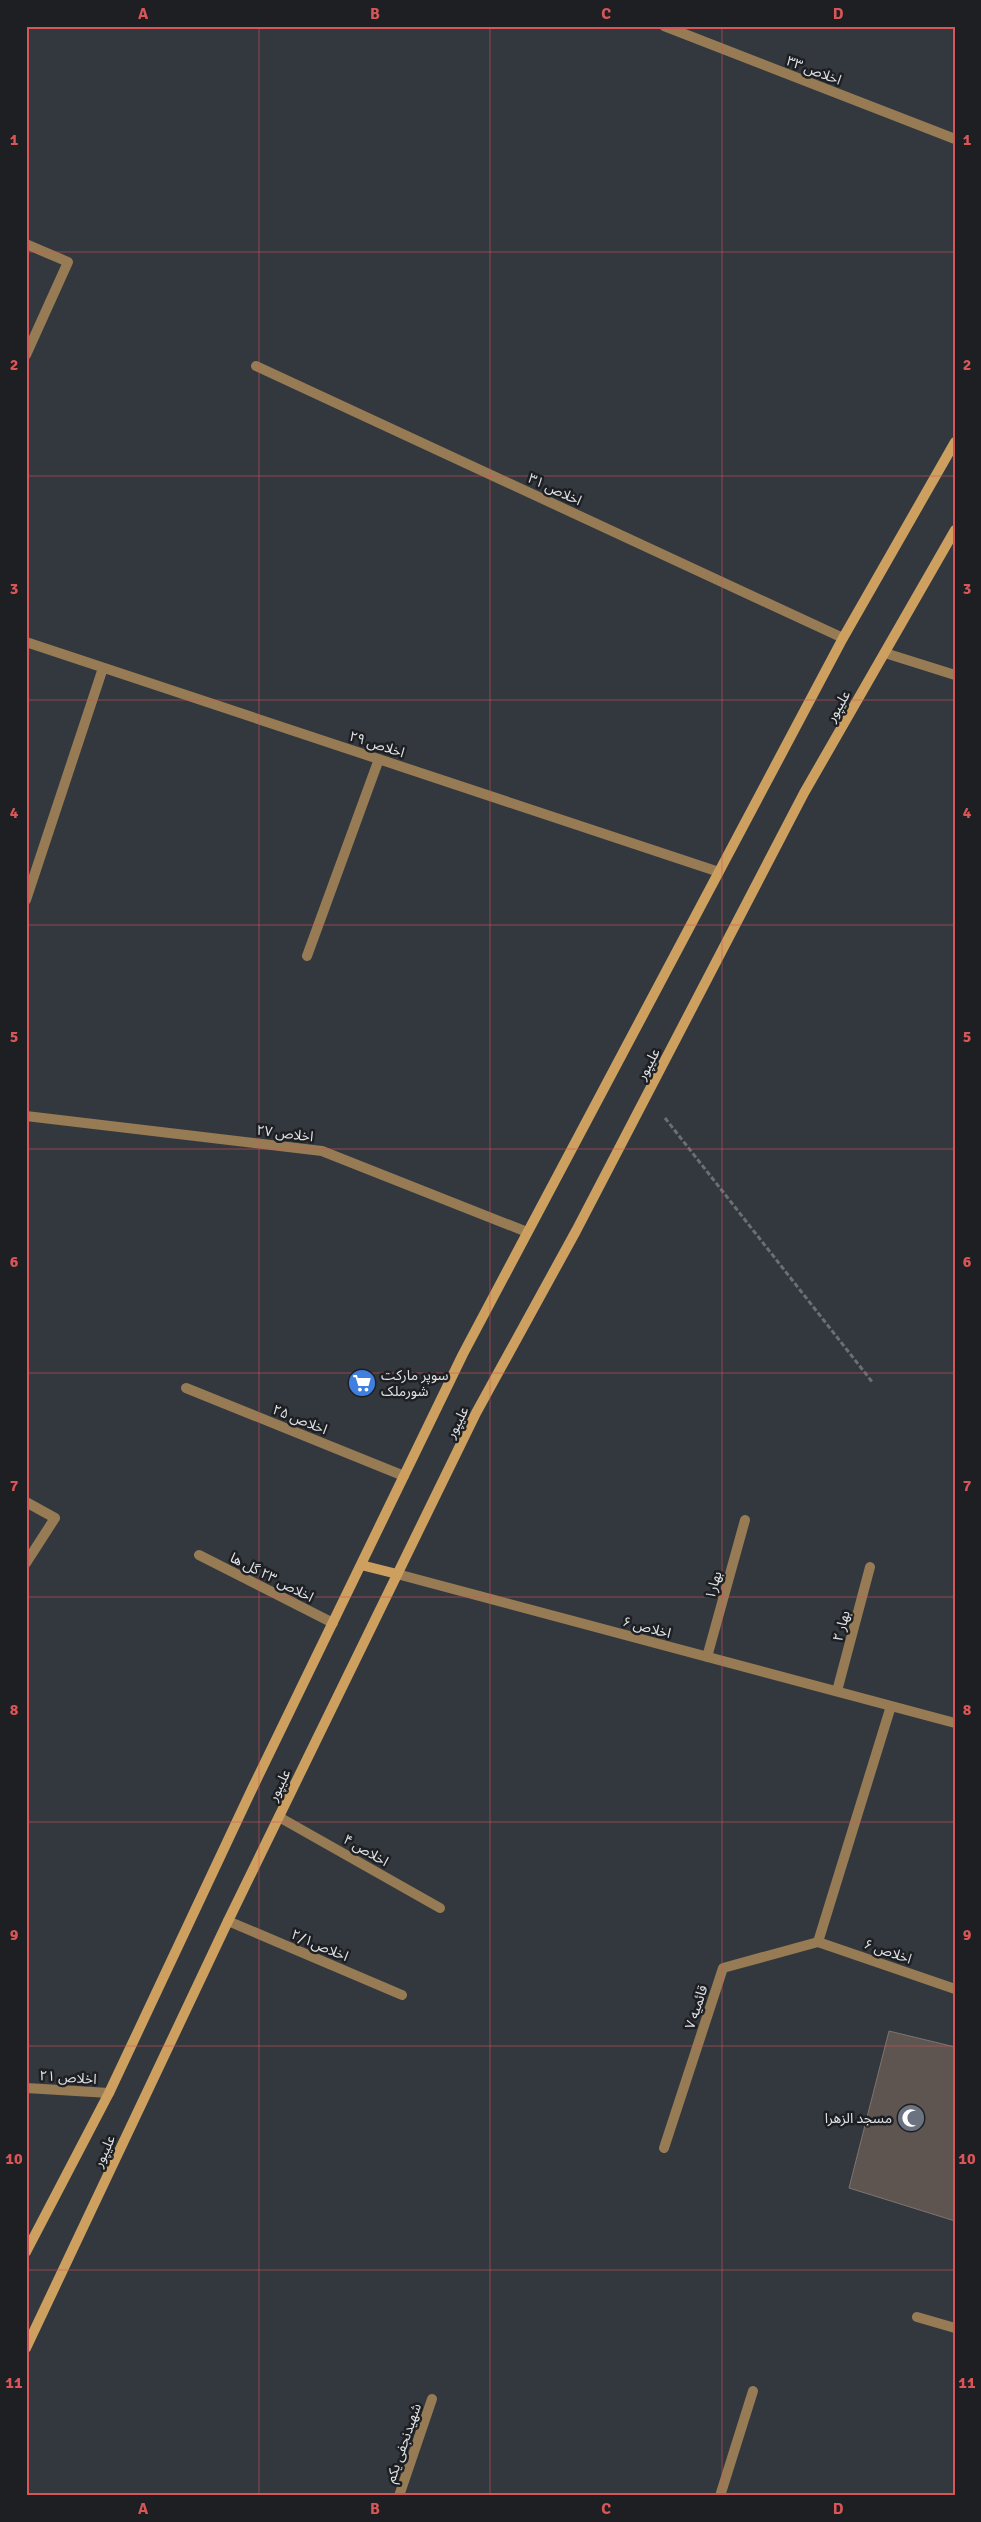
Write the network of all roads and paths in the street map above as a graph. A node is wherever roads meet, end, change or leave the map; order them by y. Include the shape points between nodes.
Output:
1 (664, 26) edge
2 (955, 139) edge
3 (26, 244) edge
4 (26, 354) edge
5 (256, 366) dead end
6 (955, 442) edge
7 (955, 530) edge
8 (843, 638) junction
9 (26, 642) edge
10 (885, 652) junction
11 (103, 668) junction
12 (955, 675) edge
13 (379, 759) junction
14 (719, 872) junction
15 (26, 900) edge
16 (307, 956) dead end
17 (647, 1096) junction
18 (26, 1116) edge
19 (528, 1232) junction
20 (873, 1383) dead end
21 (186, 1388) dead end
22 (404, 1476) junction
23 (26, 1502) edge
24 (745, 1520) dead end
25 (199, 1555) dead end
26 (26, 1563) edge
27 (361, 1565) junction
28 (870, 1568) dead end
29 (397, 1574) junction
30 (333, 1623) junction
31 (706, 1657) junction
32 (838, 1692) junction
33 (891, 1706) junction
34 (955, 1723) edge
35 (279, 1817) junction
36 (440, 1908) dead end
37 (228, 1921) junction
38 (818, 1942) junction
39 (955, 1989) edge
40 (402, 1995) dead end
41 (26, 2088) edge
42 (109, 2093) junction
43 (664, 2148) dead end
44 (26, 2252) edge
45 (918, 2317) dead end
46 (955, 2328) edge
47 (26, 2348) edge
48 (753, 2391) dead end
49 (432, 2399) dead end
50 (399, 2496) edge
51 (720, 2496) edge

1 - 2 street, اخلاص ۳۳
3 - 4 street via 68,262
5 - 8 street, اخلاص ۳۱
6 - 8 main road, علیپور
7 - 10 main road, علیپور
8 - 14 main road, علیپور
9 - 11 street, اخلاص ۲۹
10 - 12 street
10 - 17 main road, علیپور via 804,793
11 - 13 street, اخلاص ۲۹
11 - 15 street
13 - 14 street, اخلاص ۲۹
13 - 16 street
14 - 19 main road, علیپور
17 - 20 path
17 - 29 main road, علیپور via 476,1413
18 - 19 street, اخلاص ۲۷ via 322,1151
19 - 22 main road, علیپور via 463,1354
21 - 22 street, اخلاص ۲۵
22 - 27 main road, علیپور
23 - 26 street via 55,1518
24 - 31 street, بهار۱
25 - 30 street, اخلاص ۲۳ گل ها
27 - 29 main road
27 - 30 main road, علیپور
28 - 32 street, بهار ۲
29 - 31 street, اخلاص ۶
29 - 35 main road, علیپور
30 - 42 main road, علیپور
31 - 32 street, اخلاص ۶
32 - 33 street, اخلاص ۶
33 - 34 street, اخلاص ۶
33 - 38 street
35 - 36 street, اخلاص ۴
35 - 37 main road, علیپور
37 - 40 street, اخلاص۲/۱
37 - 47 main road, علیپور
38 - 39 street, اخلاص ۶
38 - 43 street, قائمیه ۷ via 724,1968
41 - 42 street, اخلاص ۲۱
42 - 44 main road, علیپور
45 - 46 street
48 - 51 street
49 - 50 street, شهیدنجفی یکم

